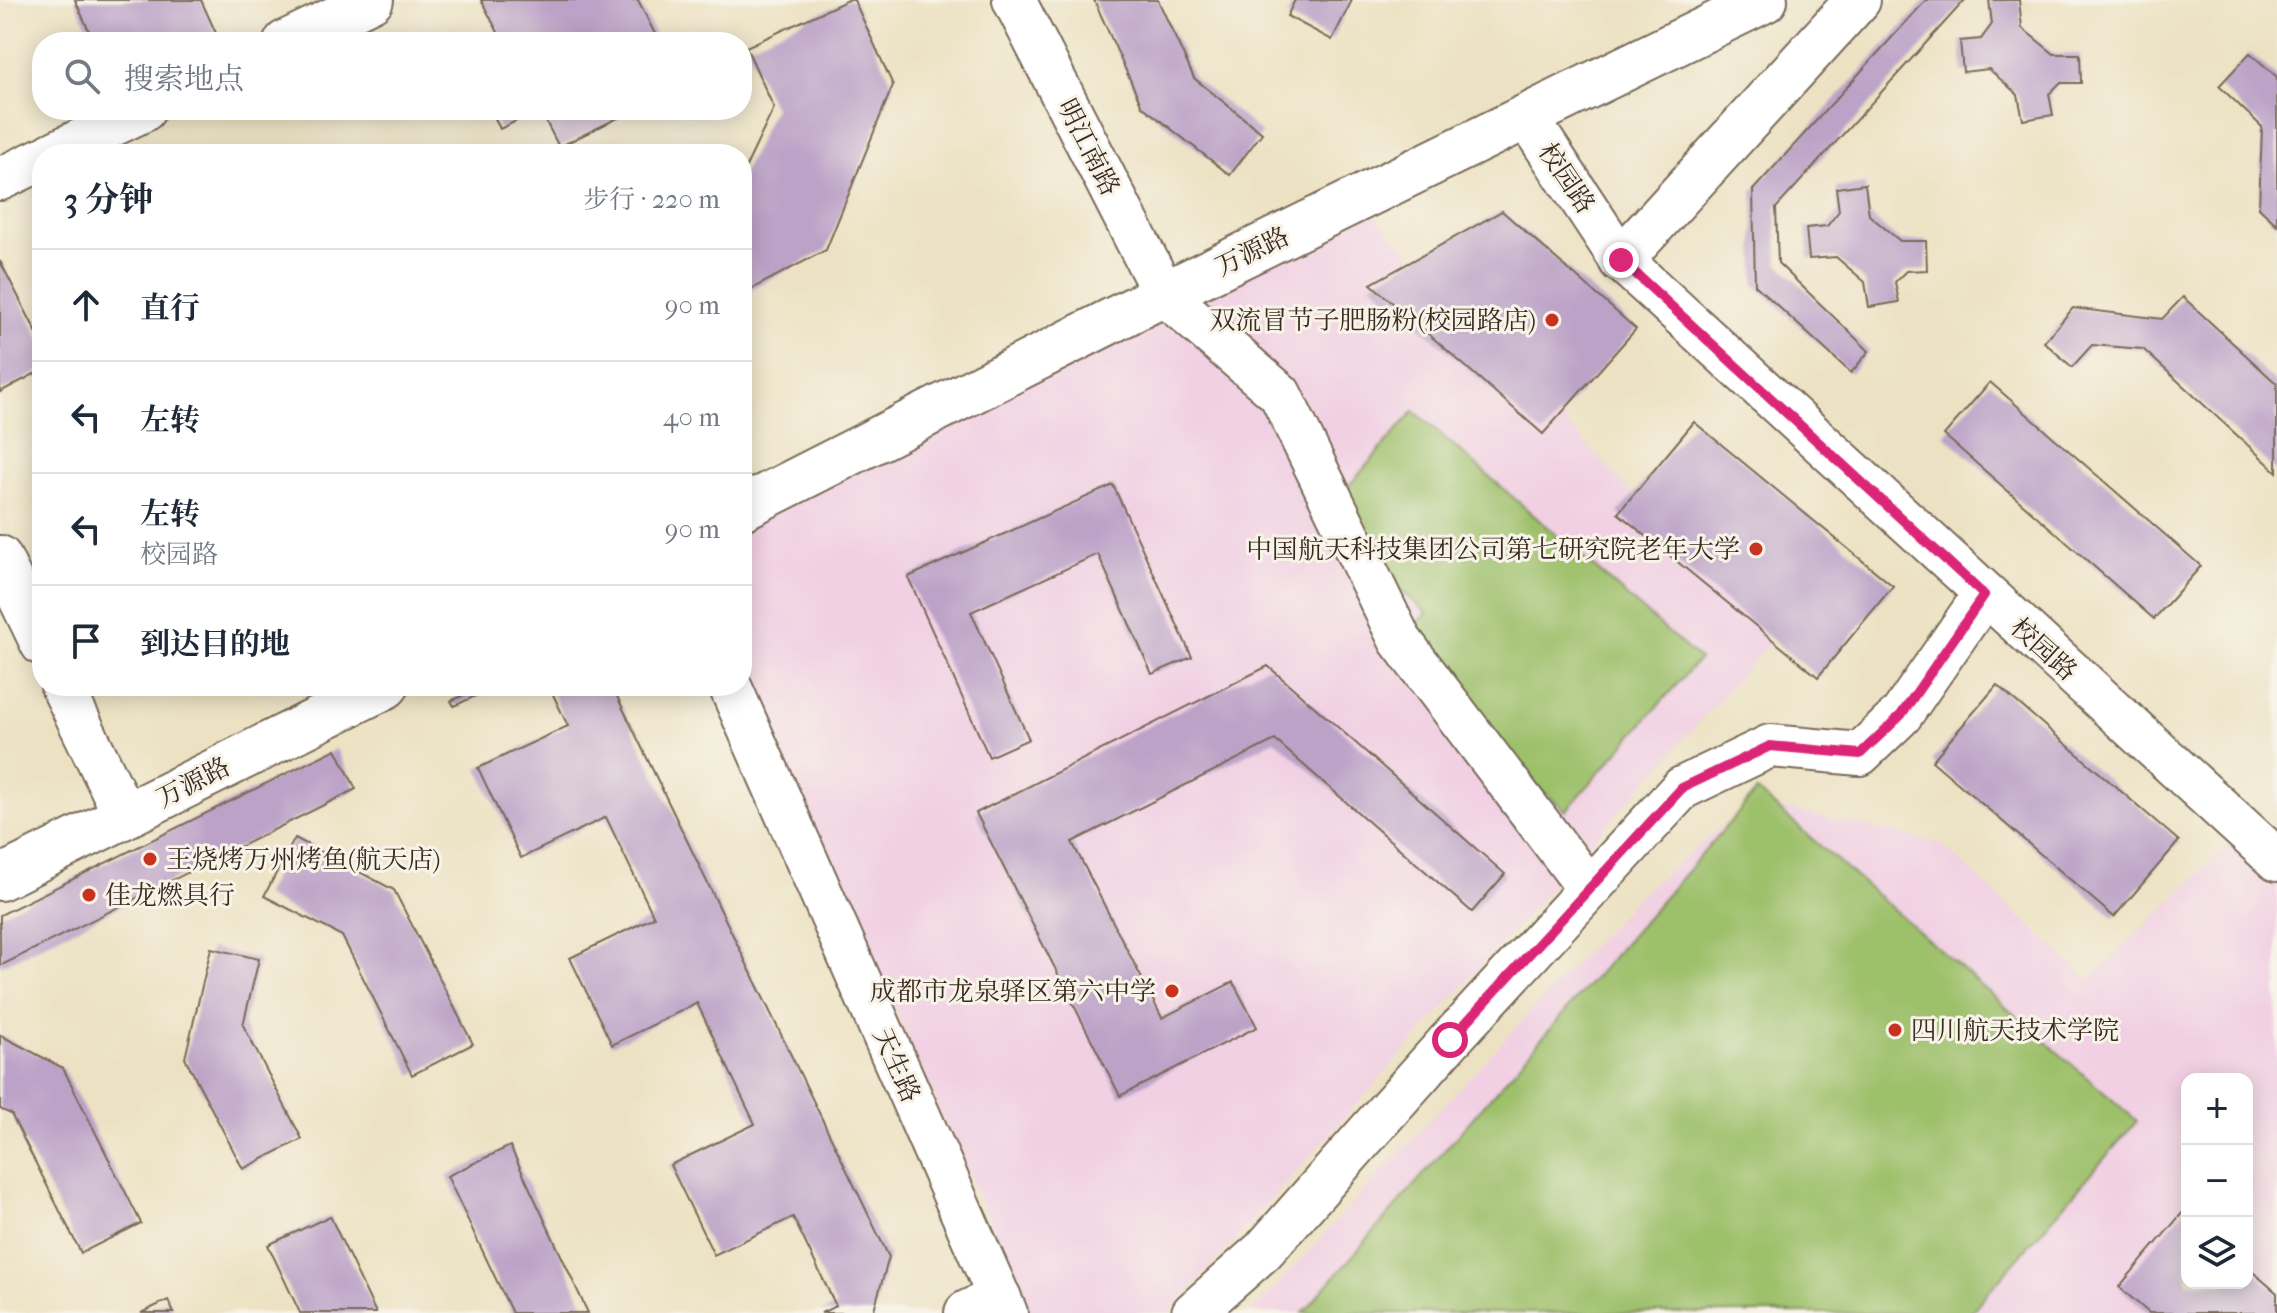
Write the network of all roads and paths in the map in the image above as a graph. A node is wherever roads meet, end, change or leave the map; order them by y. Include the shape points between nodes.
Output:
1 (372, 0) edge
2 (1014, 0) edge
3 (1765, 0) edge
4 (1858, 0) edge
5 (306, 32) edge
6 (1526, 116) junction
7 (123, 120) edge
8 (73, 144) edge
9 (32, 164) edge
10 (0, 179) edge
11 (1621, 260) junction
12 (1164, 294) junction
13 (752, 503) edge
14 (0, 557) edge
15 (1984, 595) junction
16 (32, 623) edge
17 (67, 696) edge
18 (366, 696) edge
19 (734, 696) edge
20 (125, 816) junction
21 (2277, 860) edge
22 (0, 878) edge
23 (1589, 889) junction
24 (991, 1308) edge
25 (1193, 1313) edge

1 - 5 street
2 - 12 street, 明江南路
3 - 6 street, 万源路
4 - 11 street
6 - 11 street, 校园路
6 - 12 street, 万源路
7 - 8 street
9 - 10 street
11 - 15 street, 校园路
12 - 13 street, 万源路
12 - 23 street via 1280,394 1400,640
14 - 16 street
15 - 21 street, 校园路
15 - 23 street via 1901,715 1860,754 1770,746 1682,788
17 - 20 street
18 - 20 street, 万源路
19 - 24 street, 天生路
20 - 22 street, 万源路
23 - 25 street via 1263,1251

